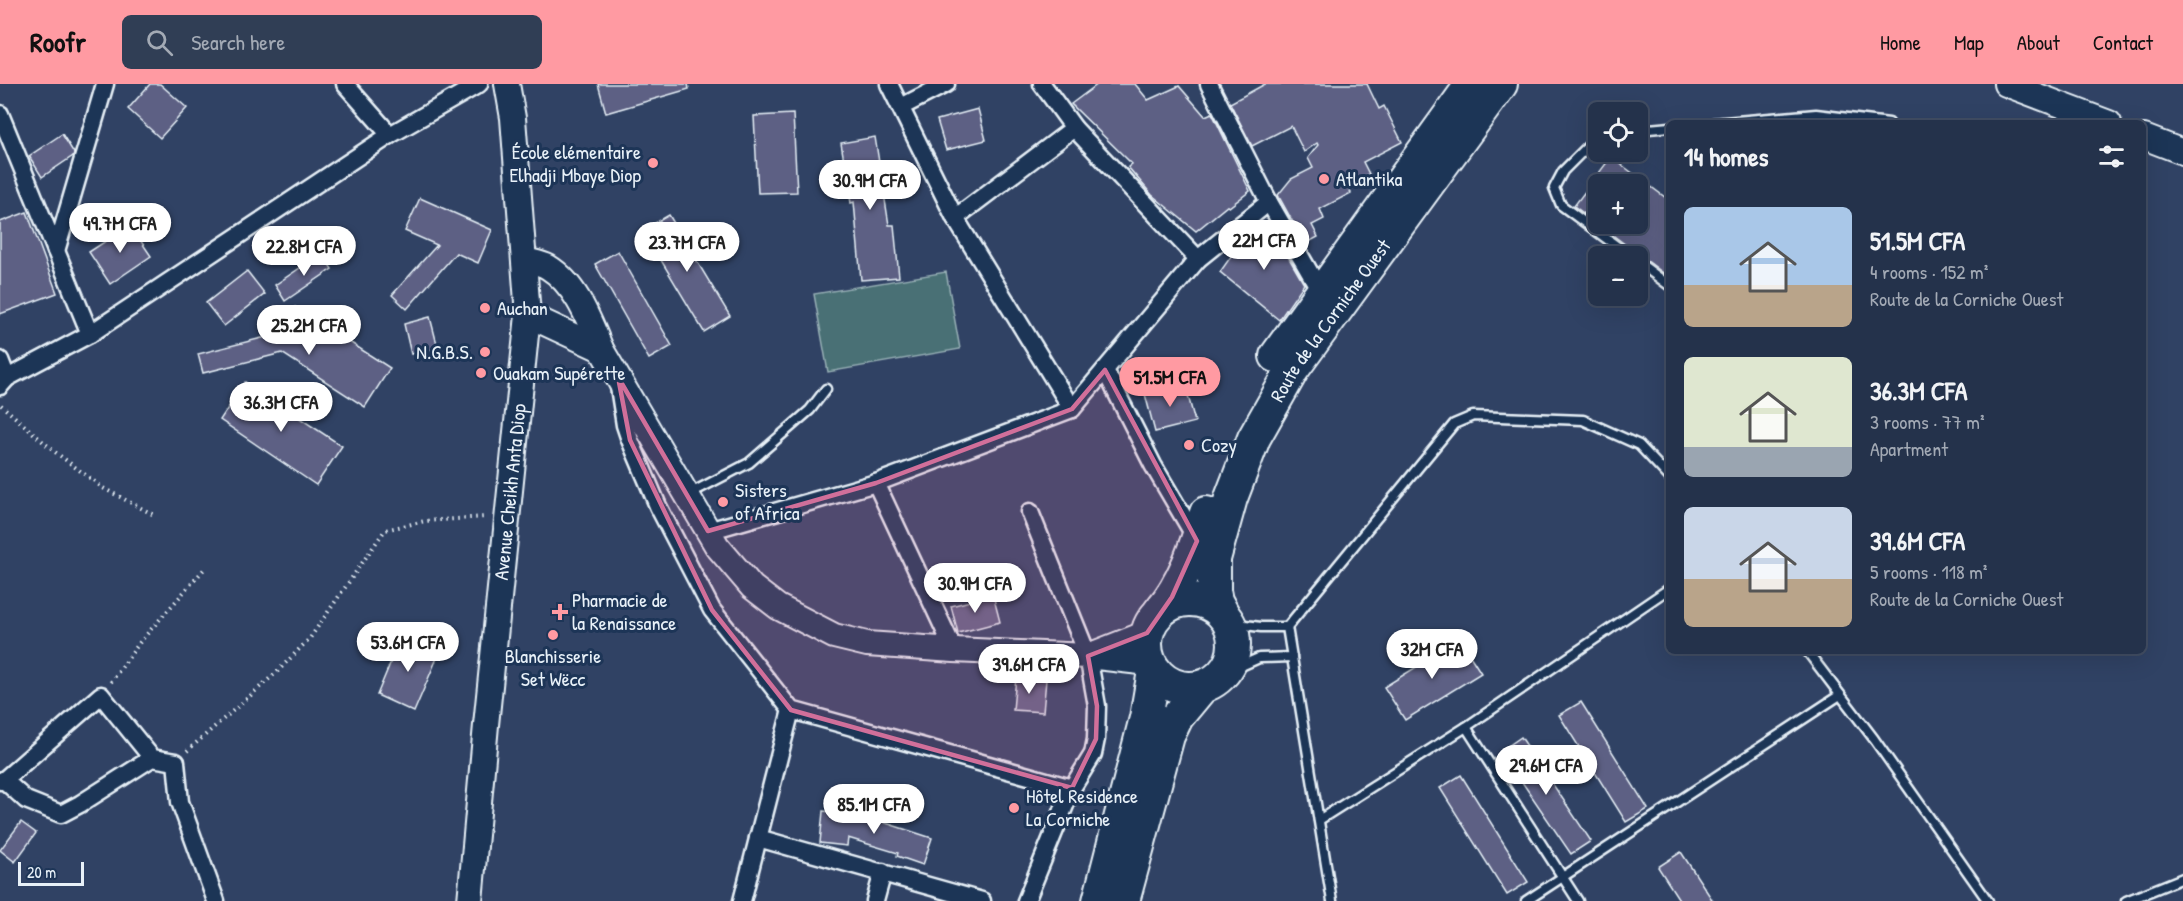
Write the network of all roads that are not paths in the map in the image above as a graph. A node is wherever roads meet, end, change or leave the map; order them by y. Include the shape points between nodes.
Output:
1 (105, 84) edge
2 (345, 84) edge
3 (479, 84) edge
4 (507, 84) edge
5 (889, 84) edge
6 (946, 84) edge
7 (1042, 84) edge
8 (1472, 84) edge
9 (1501, 84) edge
10 (2006, 84) edge
11 (1212, 85) edge
12 (901, 107) junction
13 (0, 114) edge
14 (1747, 120) edge
15 (1865, 120) edge
16 (2101, 120) edge
17 (1666, 127) edge
18 (1074, 128) junction
19 (1648, 129) edge
20 (390, 135) junction
21 (2146, 138) edge
22 (1588, 146) edge
23 (2183, 152) edge
24 (1269, 202) junction
25 (955, 218) junction
26 (1616, 246) edge
27 (56, 251) junction
28 (1198, 259) junction
29 (525, 260) junction
30 (1648, 270) edge
31 (1666, 283) edge
32 (1321, 292) junction
33 (528, 315) junction
34 (90, 334) junction
35 (601, 349) junction
36 (0, 360) edge
37 (1105, 370) junction
38 (618, 377) junction
39 (4, 382) edge
40 (825, 389) dead end
41 (1071, 409) junction
42 (1666, 474) edge
43 (876, 483) junction
44 (687, 495) junction
45 (1030, 512) dead end
46 (708, 531) junction
47 (1197, 541) junction
48 (1666, 591) edge
49 (1226, 620) junction
50 (1153, 622) junction
51 (1287, 627) junction
52 (954, 650) junction
53 (1809, 654) edge
54 (1088, 656) junction
55 (1292, 657) junction
56 (1152, 667) junction
57 (1209, 684) junction
58 (1840, 695) junction
59 (791, 710) junction
60 (1466, 727) junction
61 (152, 758) junction
62 (2, 780) edge
63 (1072, 788) junction
64 (1319, 820) junction
65 (758, 838) junction
66 (883, 872) junction
67 (1563, 878) junction
68 (2183, 878) edge
69 (216, 901) edge
70 (470, 901) edge
71 (742, 901) edge
72 (875, 901) edge
73 (982, 901) edge
74 (1026, 901) edge
75 (1099, 901) edge
76 (1124, 901) edge
77 (1332, 901) edge
78 (1526, 901) edge
79 (1578, 901) edge
80 (1988, 901) edge
81 (2126, 901) edge

1 - 27 street
2 - 20 street
3 - 20 street
4 - 29 street, Avenue Cheikh Anta Diop
5 - 12 street
6 - 12 street
7 - 18 street
8 - 32 highway, Route de la Corniche Ouest
9 - 49 highway, Route de la Corniche Ouest via 1293,369 1254,438 1231,498 1214,559 1214,591
10 - 16 street
11 - 24 street
12 - 25 street
13 - 27 street
14 - 15 lane via 1816,114
17 - 19 lane
18 - 25 street
18 - 28 street
20 - 34 street
21 - 23 street
22 - 26 lane via 1563,171 1554,188 1561,205
24 - 28 street
24 - 32 street
25 - 41 street
27 - 34 street
28 - 37 street
29 - 33 street, Avenue Cheikh Anta Diop
29 - 35 street via 547,266 572,290
30 - 31 lane
32 - 47 highway, Route de la Corniche Ouest via 1274,358 1240,417
33 - 35 street
33 - 70 street, Avenue Cheikh Anta Diop
34 - 39 street
35 - 38 street
36 - 39 street
37 - 41 street
37 - 47 street
38 - 44 street
38 - 59 street via 630,440 658,506 712,610
40 - 44 lane via 810,410 749,463
41 - 43 street
42 - 51 lane via 1640,445 1583,420 1473,416 1454,424
43 - 46 street
43 - 52 street
44 - 46 street
45 - 54 street
46 - 52 street via 752,587 806,623 834,636 867,644
47 - 50 highway, Route de la Corniche Ouest via 1172,597
48 - 60 lane
49 - 50 highway via 1213,606 1185,600 1171,604
49 - 51 lane
49 - 57 highway via 1233,635 1233,654 1226,671
50 - 54 street
50 - 56 highway via 1145,643
51 - 55 lane
52 - 54 street
53 - 58 lane
54 - 56 street
54 - 63 street via 1097,706 1096,740 1093,754
55 - 57 lane via 1260,658
55 - 64 lane
56 - 57 highway via 1161,678 1180,688
56 - 75 highway via 1146,718
57 - 76 highway via 1177,717 1168,736
58 - 67 lane
58 - 80 lane
59 - 63 street
59 - 65 street
60 - 64 lane
60 - 67 lane
61 - 62 street via 61,814 26,800
61 - 62 street via 101,695
61 - 69 street via 176,762 180,802
63 - 74 street
64 - 77 lane
65 - 66 street
65 - 71 street
66 - 72 street
66 - 73 street
67 - 78 lane
67 - 79 lane
68 - 81 lane

